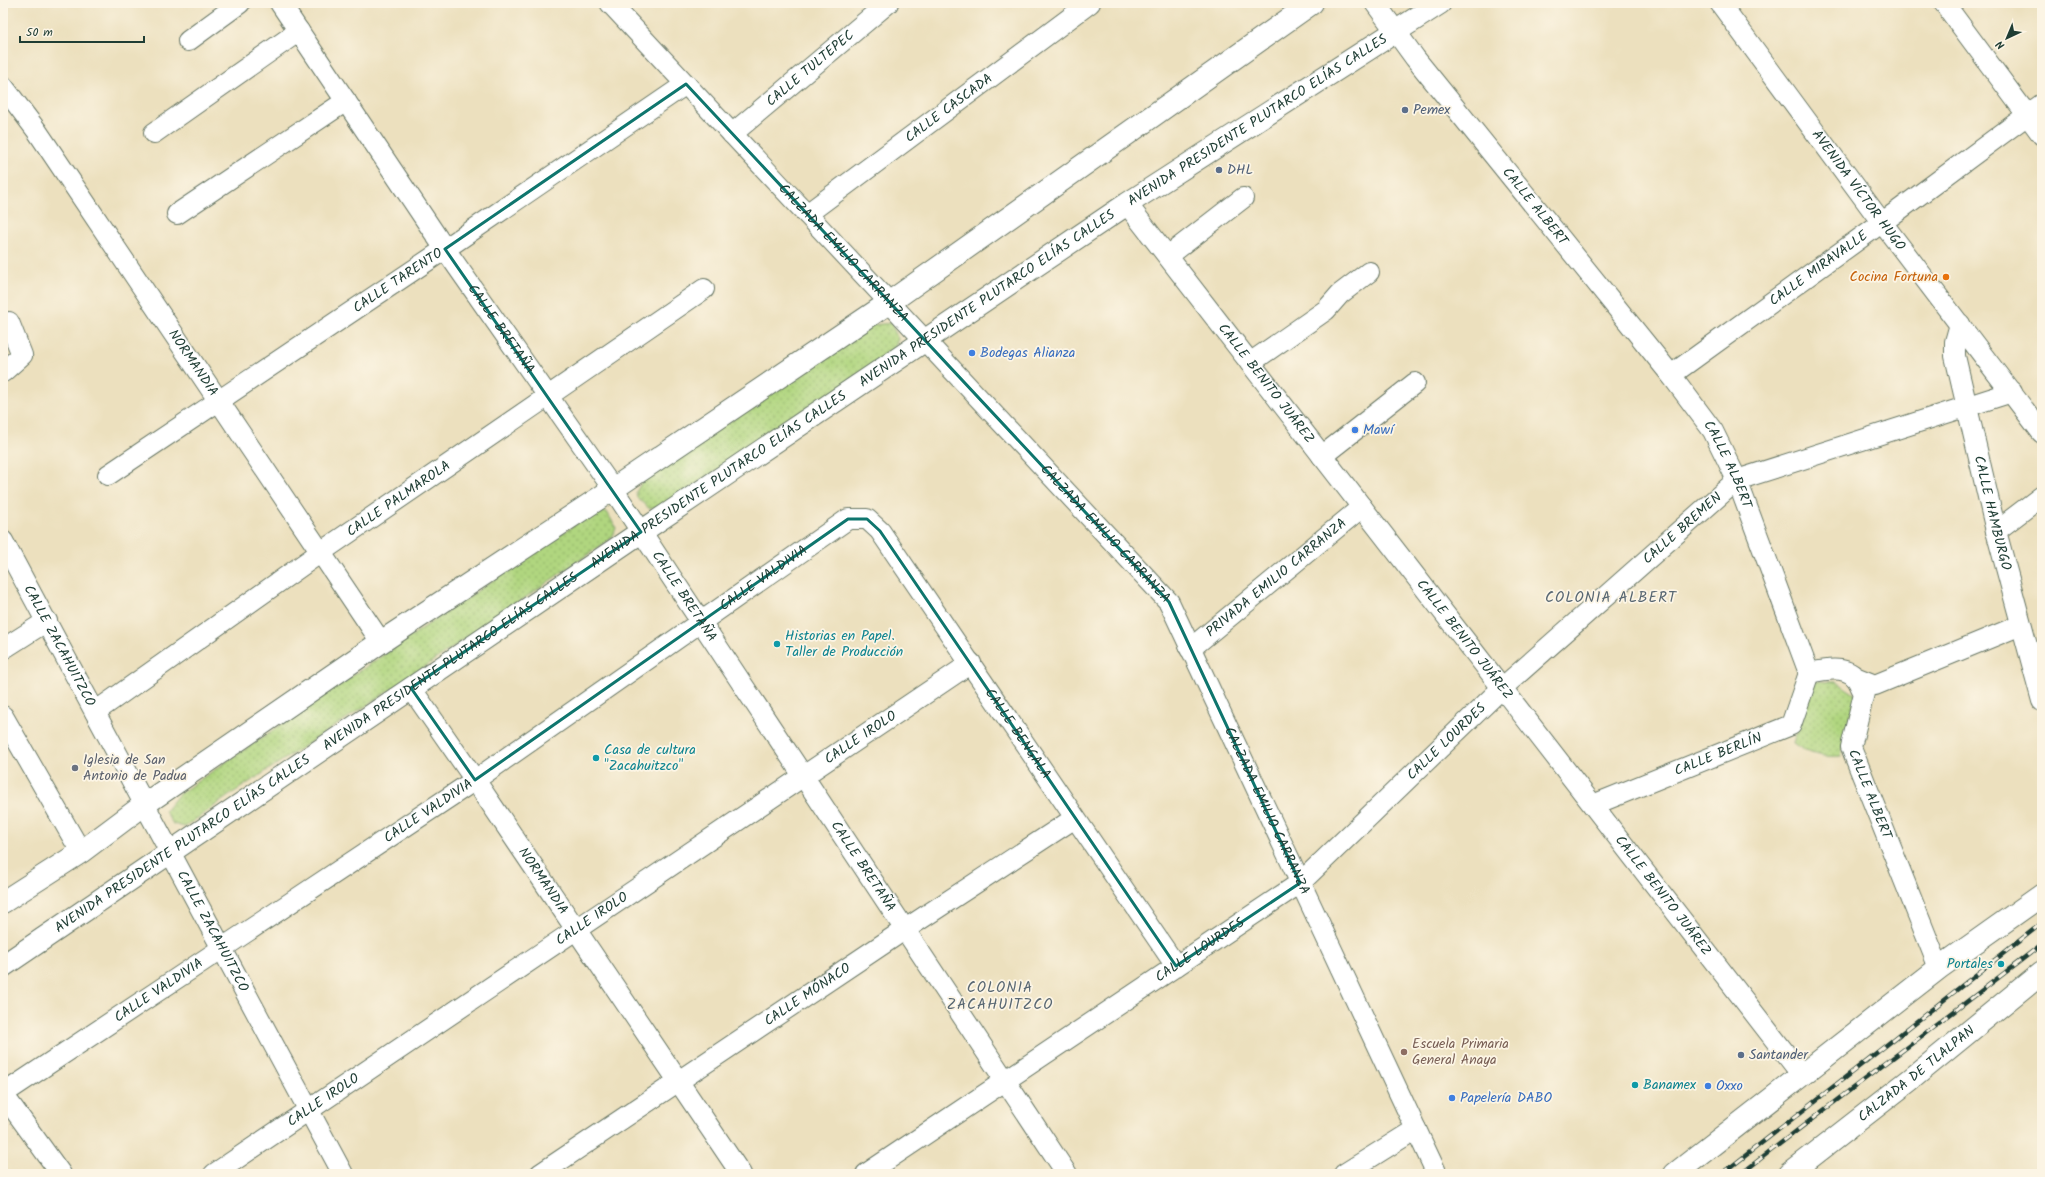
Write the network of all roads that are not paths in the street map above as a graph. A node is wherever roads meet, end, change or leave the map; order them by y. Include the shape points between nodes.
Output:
1 (240, 3) edge
2 (280, 3) edge
3 (610, 3) edge
4 (888, 3) edge
5 (1090, 3) edge
6 (1312, 3) edge
7 (1375, 3) edge
8 (1440, 3) edge
9 (1720, 3) edge
10 (1944, 3) edge
11 (299, 31) junction
12 (1395, 31) junction
13 (188, 41) dead end
14 (686, 84) junction
15 (3, 86) edge
16 (346, 101) junction
17 (2035, 110) edge
18 (154, 133) dead end
19 (732, 134) junction
20 (2042, 135) edge
21 (1243, 198) dead end
22 (1127, 204) junction
23 (177, 214) dead end
24 (807, 214) junction
25 (1882, 222) junction
26 (445, 249) junction
27 (1168, 256) junction
28 (1369, 272) dead end
29 (704, 289) dead end
30 (890, 302) junction
31 (9, 322) dead end
32 (1960, 324) junction
33 (926, 340) junction
34 (1250, 363) junction
35 (3, 372) edge
36 (1671, 375) junction
37 (1415, 383) dead end
38 (2012, 392) junction
39 (548, 395) junction
40 (219, 401) junction
41 (1968, 406) junction
42 (2042, 433) edge
43 (1322, 456) junction
44 (108, 474) dead end
45 (1737, 480) junction
46 (613, 489) junction
47 (2042, 496) edge
48 (1362, 507) junction
49 (848, 519) joint
50 (1996, 531) junction
51 (641, 532) junction
52 (3, 541) edge
53 (321, 552) junction
54 (47, 621) junction
55 (701, 622) junction
56 (2021, 625) junction
57 (381, 642) junction
58 (1190, 649) junction
59 (3, 650) edge
60 (971, 663) junction
61 (1809, 673) junction
62 (1855, 677) junction
63 (411, 688) junction
64 (1502, 688) junction
65 (2042, 701) edge
66 (95, 712) junction
67 (3, 716) edge
68 (804, 775) junction
69 (475, 780) junction
70 (145, 804) junction
71 (1593, 806) junction
72 (1075, 818) junction
73 (81, 852) junction
74 (171, 852) junction
75 (1300, 883) junction
76 (2042, 895) edge
77 (3, 902) edge
78 (575, 930) junction
79 (904, 930) junction
80 (221, 947) junction
81 (3, 966) edge
82 (1176, 966) junction
83 (1939, 968) junction
84 (2042, 972) edge
85 (1802, 1075) junction
86 (1005, 1081) junction
87 (678, 1082) junction
88 (3, 1094) edge
89 (309, 1110) junction
90 (1416, 1129) junction
91 (61, 1174) edge
92 (214, 1174) edge
93 (343, 1174) edge
94 (540, 1174) edge
95 (741, 1174) edge
96 (866, 1174) edge
97 (1067, 1174) edge
98 (1344, 1174) edge
99 (1437, 1174) edge
100 (1674, 1174) edge
101 (1789, 1174) edge

1 - 13 street
2 - 11 street, CALLE BRETAÑA
3 - 14 street, CALZADA EMILIO CARRANZA
4 - 19 street, CALLE TULTEPEC
5 - 24 street, CALLE CASCADA
6 - 30 main road
7 - 12 street, CALLE ALBERT
8 - 12 main road, AVENIDA PRESIDENTE PLUTARCO ELÍAS CALLES
9 - 25 street, AVENIDA VÍCTOR HUGO
10 - 17 street
11 - 16 street, CALLE BRETAÑA
11 - 18 street
12 - 22 main road, AVENIDA PRESIDENTE PLUTARCO ELÍAS CALLES
12 - 36 street, CALLE ALBERT
14 - 19 street, CALZADA EMILIO CARRANZA
14 - 26 street, CALLE TARENTO
15 - 40 street, NORMANDIA via 41,137
16 - 23 street
16 - 26 street, CALLE BRETAÑA
17 - 20 street
17 - 25 street, CALLE MIRAVALLE
19 - 24 street, CALZADA EMILIO CARRANZA
21 - 27 street
22 - 27 street, CALLE BENITO JUÁREZ
22 - 33 main road, AVENIDA PRESIDENTE PLUTARCO ELÍAS CALLES
24 - 30 street, CALZADA EMILIO CARRANZA
25 - 32 street, AVENIDA VÍCTOR HUGO
25 - 36 street, CALLE MIRAVALLE
26 - 39 street, CALLE BRETAÑA
26 - 40 street, CALLE TARENTO
27 - 34 street, CALLE BENITO JUÁREZ
28 - 34 street via 1340,294 1326,310
29 - 39 street, CALLE PALMAROLA
30 - 33 street, CALZADA EMILIO CARRANZA
30 - 46 main road
31 - 35 street via 22,355
32 - 38 street, AVENIDA VÍCTOR HUGO
32 - 41 street, CALLE HAMBURGO via 1955,342 1955,356
33 - 51 main road, AVENIDA PRESIDENTE PLUTARCO ELÍAS CALLES
33 - 58 street, CALZADA EMILIO CARRANZA via 1169,602
34 - 43 street, CALLE BENITO JUÁREZ
36 - 45 street, CALLE ALBERT via 1713,431
37 - 43 street
38 - 41 street, CALLE BREMEN
38 - 42 street, AVENIDA VÍCTOR HUGO
39 - 46 street, CALLE BRETAÑA
39 - 53 street, CALLE PALMAROLA
40 - 44 street, CALLE TARENTO
40 - 53 street, NORMANDIA
41 - 45 street, CALLE BREMEN
41 - 50 street, CALLE HAMBURGO
43 - 48 street, CALLE BENITO JUÁREZ
45 - 61 street, CALLE ALBERT
45 - 64 street, CALLE BREMEN
46 - 51 street, CALLE BRETAÑA
46 - 57 main road
47 - 50 street
48 - 58 street, PRIVADA EMILIO CARRANZA
48 - 64 street, CALLE BENITO JUÁREZ
49 - 55 street, CALLE VALDIVIA
49 - 60 street, CALLE BENGALA via 867,519 880,531
50 - 56 street, CALLE HAMBURGO
51 - 55 street, CALLE BRETAÑA
51 - 63 main road, AVENIDA PRESIDENTE PLUTARCO ELÍAS CALLES
52 - 54 street, CALLE ZACAHUITZCO
53 - 57 street, NORMANDIA
53 - 66 street, CALLE PALMAROLA
54 - 59 street
54 - 66 street, CALLE ZACAHUITZCO
55 - 68 street, CALLE BRETAÑA
55 - 69 street, CALLE VALDIVIA
56 - 62 street via 1875,685
56 - 65 street, CALLE HAMBURGO
57 - 70 main road
58 - 75 street, CALZADA EMILIO CARRANZA
60 - 68 street, CALLE IROLO
60 - 72 street, CALLE BENGALA
61 - 62 street via 1833,669
61 - 71 street, CALLE BERLÍN via 1791,725
62 - 83 street, CALLE ALBERT via 1864,693 1851,747
63 - 69 street, NORMANDIA
63 - 74 main road, AVENIDA PRESIDENTE PLUTARCO ELÍAS CALLES
64 - 71 street, CALLE BENITO JUÁREZ
64 - 75 street, CALLE LOURDES
66 - 70 street, CALLE ZACAHUITZCO
67 - 73 street
68 - 78 street, CALLE IROLO
68 - 79 street, CALLE BRETAÑA
69 - 78 street, NORMANDIA
69 - 80 street, CALLE VALDIVIA
70 - 73 main road
70 - 74 street, CALLE ZACAHUITZCO
71 - 85 street, CALLE BENITO JUÁREZ
72 - 79 street, CALLE MÓNACO
72 - 82 street, CALLE BENGALA
73 - 77 main road
74 - 80 street, CALLE ZACAHUITZCO
74 - 81 main road, AVENIDA PRESIDENTE PLUTARCO ELÍAS CALLES
75 - 82 street, CALLE LOURDES
75 - 90 street, CALZADA EMILIO CARRANZA
76 - 83 main road
78 - 87 street, NORMANDIA
78 - 89 street, CALLE IROLO
79 - 86 street, CALLE BRETAÑA
79 - 87 street, CALLE MÓNACO
80 - 88 street, CALLE VALDIVIA
80 - 89 street, CALLE ZACAHUITZCO
82 - 86 street, CALLE LOURDES
83 - 85 main road
84 - 101 main road, CALZADA DE TLALPAN via 1910,1080
85 - 100 main road
86 - 96 street, CALLE LOURDES
86 - 97 street, CALLE BRETAÑA
87 - 94 street, CALLE MÓNACO
87 - 95 street, NORMANDIA
88 - 91 street
89 - 92 street, CALLE IROLO
89 - 93 street, CALLE ZACAHUITZCO
90 - 98 street
90 - 99 street, CALZADA EMILIO CARRANZA

